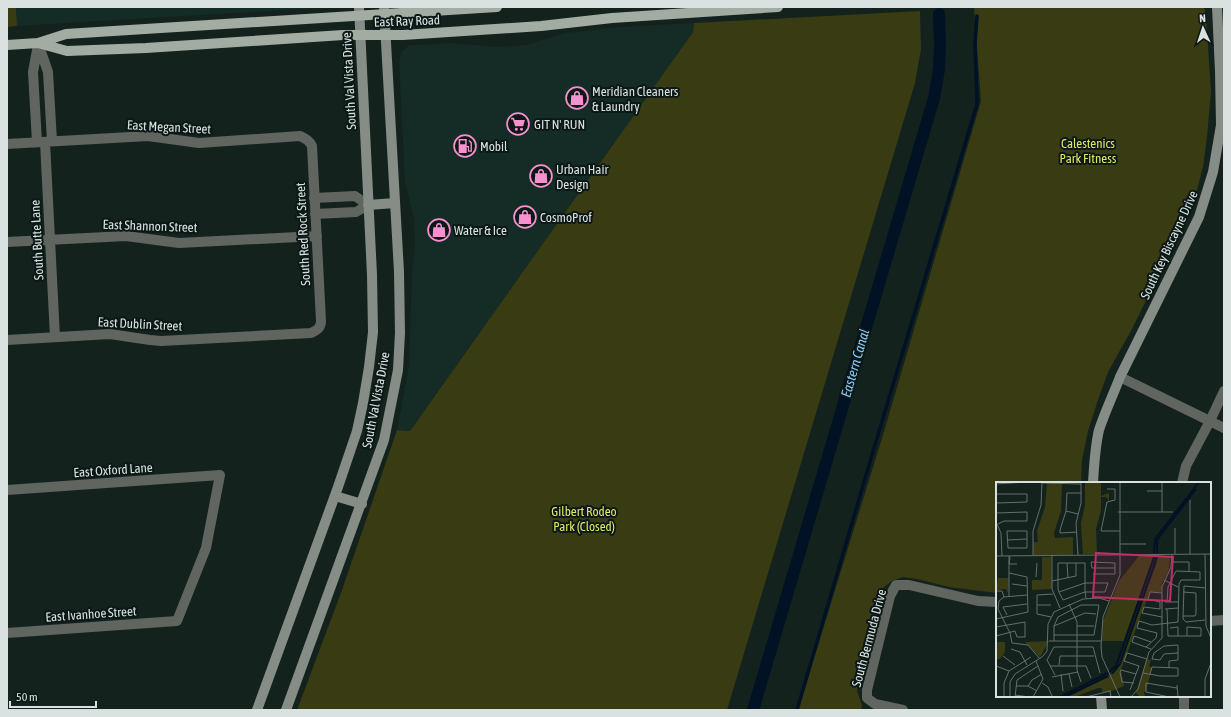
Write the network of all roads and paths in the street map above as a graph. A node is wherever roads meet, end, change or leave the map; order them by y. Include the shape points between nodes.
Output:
1 (497, 7) edge
2 (778, 7) edge
3 (1217, 7) edge
4 (385, 11) edge
5 (653, 11) edge
6 (360, 12) edge
7 (360, 35) junction
8 (386, 35) junction
9 (38, 43) junction
10 (7, 44) edge
11 (1222, 90) edge
12 (306, 139) joint
13 (45, 142) junction
14 (7, 144) edge
15 (314, 198) junction
16 (395, 204) junction
17 (368, 205) junction
18 (315, 214) junction
19 (316, 236) junction
20 (50, 240) junction
21 (7, 242) edge
22 (318, 330) joint
23 (55, 337) junction
24 (7, 340) edge
25 (1120, 377) junction
26 (1224, 391) edge
27 (1210, 421) junction
28 (1224, 428) edge
29 (1093, 482) edge
30 (1182, 482) edge
31 (7, 490) edge
32 (335, 496) junction
33 (362, 504) junction
34 (996, 602) edge
35 (1224, 620) edge
36 (177, 621) joint
37 (1211, 621) edge
38 (7, 632) edge
39 (1101, 697) edge
40 (1184, 697) edge
41 (257, 710) edge
42 (286, 710) edge
43 (903, 710) edge
44 (1102, 710) edge
45 (1184, 710) edge

1 - 4 main road, East Ray Road
2 - 5 main road, East Ray Road
3 - 11 main road, South Key Biscayne Drive
4 - 6 main road, East Ray Road
4 - 8 main road, South Val Vista Drive
5 - 8 main road, East Ray Road via 541,26
6 - 7 main road, South Val Vista Drive
6 - 9 main road, East Ray Road via 66,34
7 - 8 main road, East Ray Road
7 - 9 main road, East Ray Road via 67,51
7 - 17 main road, South Val Vista Drive
8 - 16 main road, South Val Vista Drive
9 - 10 main road, East Ray Road
9 - 13 street, South Butte Lane via 33,72
9 - 13 street, South Butte Lane via 48,72
11 - 25 main road, South Key Biscayne Drive via 1218,145 1213,172 1199,217
12 - 13 street, East Megan Street via 300,136 199,143 148,136
12 - 15 street, South Red Rock Street via 312,146
13 - 14 street, East Megan Street
13 - 20 street, South Butte Lane
15 - 17 street via 355,196
15 - 18 street, South Red Rock Street
16 - 17 main road
16 - 33 main road, South Val Vista Drive via 399,272 398,370 384,440
17 - 18 street via 356,212
17 - 32 main road, South Val Vista Drive via 372,275 369,368 357,431
18 - 19 street, South Red Rock Street
19 - 20 street, East Shannon Street via 179,242 126,236
19 - 22 street, South Red Rock Street via 321,321
20 - 21 street, East Shannon Street
20 - 23 street, South Butte Lane
22 - 23 street, East Dublin Street via 310,333 161,341 110,334
23 - 24 street, East Dublin Street
25 - 27 street
25 - 29 main road, South Key Biscayne Drive via 1099,431
26 - 27 street
27 - 28 street
27 - 30 street via 1186,466
31 - 36 street, East Oxford Lane via 220,475 206,548
32 - 33 main road
32 - 41 main road, South Val Vista Drive
33 - 42 main road, South Val Vista Drive
34 - 43 street, South Bermuda Drive via 978,601 909,585 896,585 890,596 867,698 875,704
35 - 37 street
36 - 38 street, East Ivanhoe Street
39 - 44 main road
40 - 45 street

